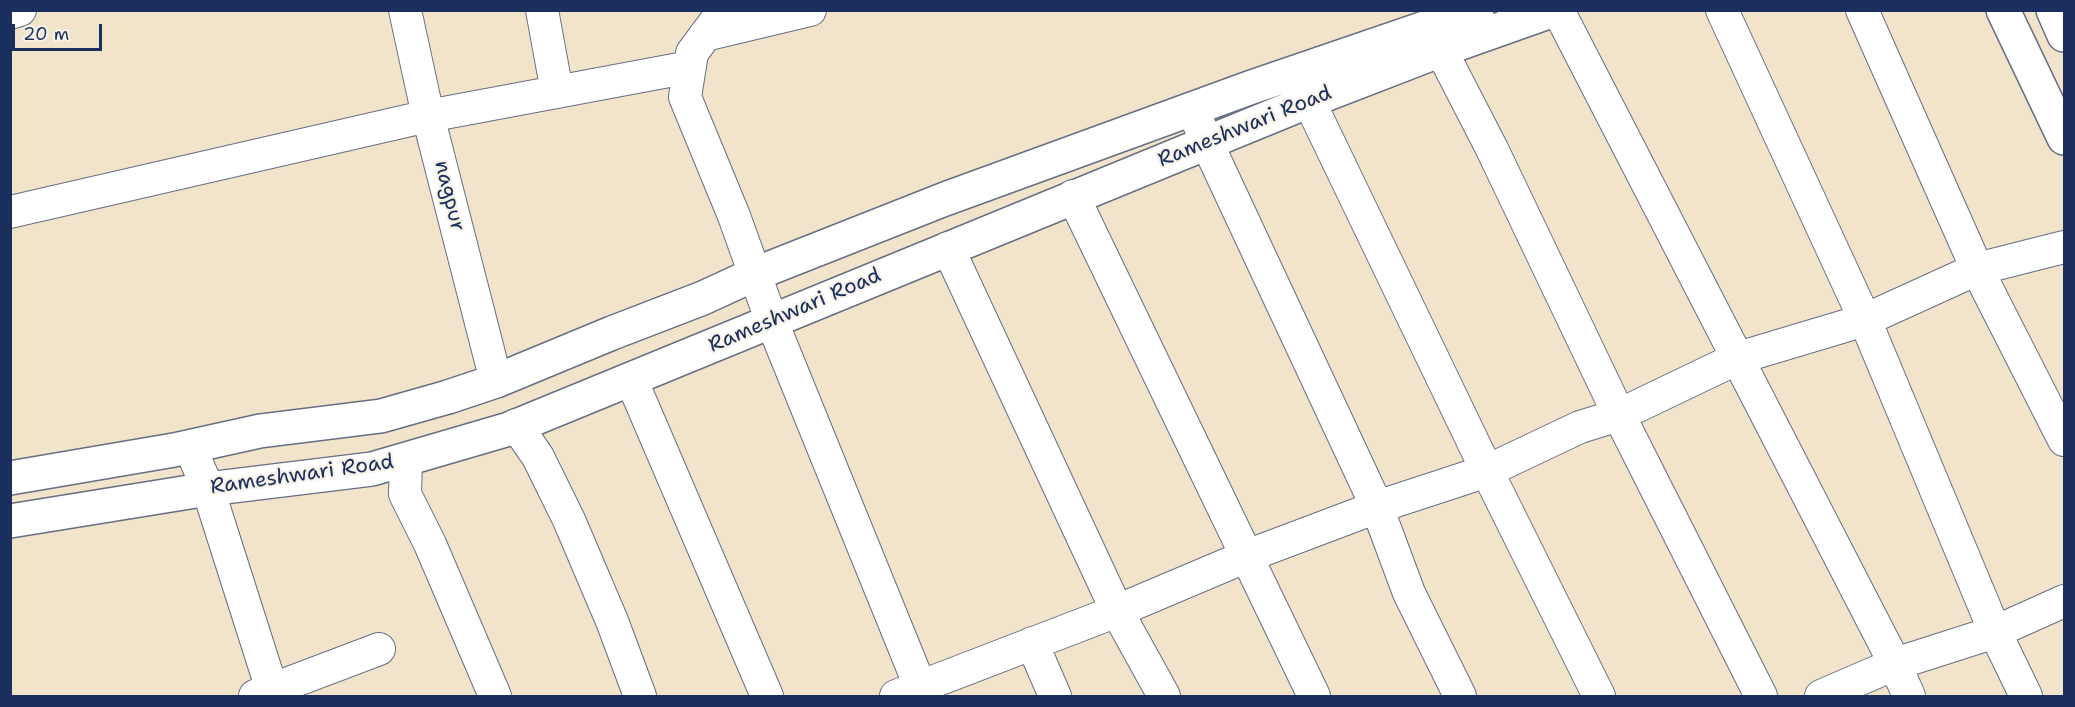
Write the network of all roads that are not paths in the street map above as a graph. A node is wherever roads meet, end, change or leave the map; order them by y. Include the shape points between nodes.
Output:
1 (20, 10) edge
2 (405, 10) edge
3 (542, 10) edge
4 (810, 10) edge
5 (1477, 10) edge
6 (1556, 10) edge
7 (1722, 10) edge
8 (1862, 10) edge
9 (2003, 10) edge
10 (2053, 10) edge
11 (10, 13) edge
12 (713, 23) edge
13 (2064, 35) edge
14 (1441, 50) junction
15 (690, 67) junction
16 (557, 92) junction
17 (1309, 101) junction
18 (1193, 110) junction
19 (428, 116) junction
20 (2064, 138) edge
21 (1207, 143) junction
22 (1073, 196) junction
23 (10, 212) edge
24 (2064, 247) edge
25 (948, 248) junction
26 (1977, 269) junction
27 (755, 274) junction
28 (1865, 320) junction
29 (771, 322) junction
30 (1738, 358) junction
31 (631, 379) junction
32 (496, 381) junction
33 (1619, 415) junction
34 (516, 425) junction
35 (2064, 440) edge
36 (190, 447) junction
37 (406, 460) junction
38 (1487, 471) junction
39 (10, 478) edge
40 (207, 489) junction
41 (1377, 507) junction
42 (10, 520) edge
43 (1247, 556) junction
44 (2064, 601) edge
45 (1117, 611) junction
46 (1995, 632) junction
47 (1032, 643) junction
48 (379, 649) dead end
49 (1895, 664) junction
50 (913, 693) edge
51 (267, 694) edge
52 (495, 696) edge
53 (640, 696) edge
54 (767, 696) edge
55 (1054, 696) edge
56 (1164, 696) edge
57 (1314, 696) edge
58 (1460, 696) edge
59 (1599, 696) edge
60 (1761, 696) edge
61 (1821, 696) edge
62 (1909, 696) edge
63 (2026, 696) edge

1 - 11 street
2 - 19 street, nagpur
3 - 16 street
4 - 12 street
5 - 18 main road
6 - 14 main road, Rameshwari Road
6 - 30 street
7 - 28 street
8 - 26 street
9 - 20 main road
10 - 13 main road
12 - 15 street via 692,53
14 - 17 main road, Rameshwari Road
14 - 33 street
15 - 16 street
15 - 27 street via 685,97
16 - 19 street
17 - 21 main road, Rameshwari Road
17 - 38 street
18 - 21 street
18 - 27 main road via 945,199
19 - 23 street
19 - 32 street, nagpur
21 - 22 main road, Rameshwari Road
21 - 41 street
22 - 25 main road, Rameshwari Road
22 - 43 street
24 - 26 street
25 - 29 main road, Rameshwari Road
25 - 45 street
26 - 28 street
26 - 35 street
27 - 29 street
27 - 32 main road
28 - 30 street
28 - 46 street
29 - 31 main road, Rameshwari Road
29 - 50 street
30 - 33 street
30 - 49 street
31 - 34 main road, Rameshwari Road
31 - 54 street
32 - 36 main road via 381,416 260,431
33 - 38 street via 1580,427
33 - 60 street
34 - 37 main road, Rameshwari Road
34 - 53 street via 538,457 569,520
36 - 39 main road
36 - 40 street
37 - 40 main road, Rameshwari Road via 372,468
37 - 52 street via 405,494
38 - 41 street
38 - 59 street
40 - 42 main road, Rameshwari Road
40 - 51 street
41 - 43 street
41 - 58 street via 1409,593
43 - 45 street
43 - 57 street
44 - 46 street
45 - 47 street
45 - 56 street
46 - 49 street
46 - 63 street
47 - 50 street
47 - 55 street
48 - 51 street
49 - 61 street
49 - 62 street

